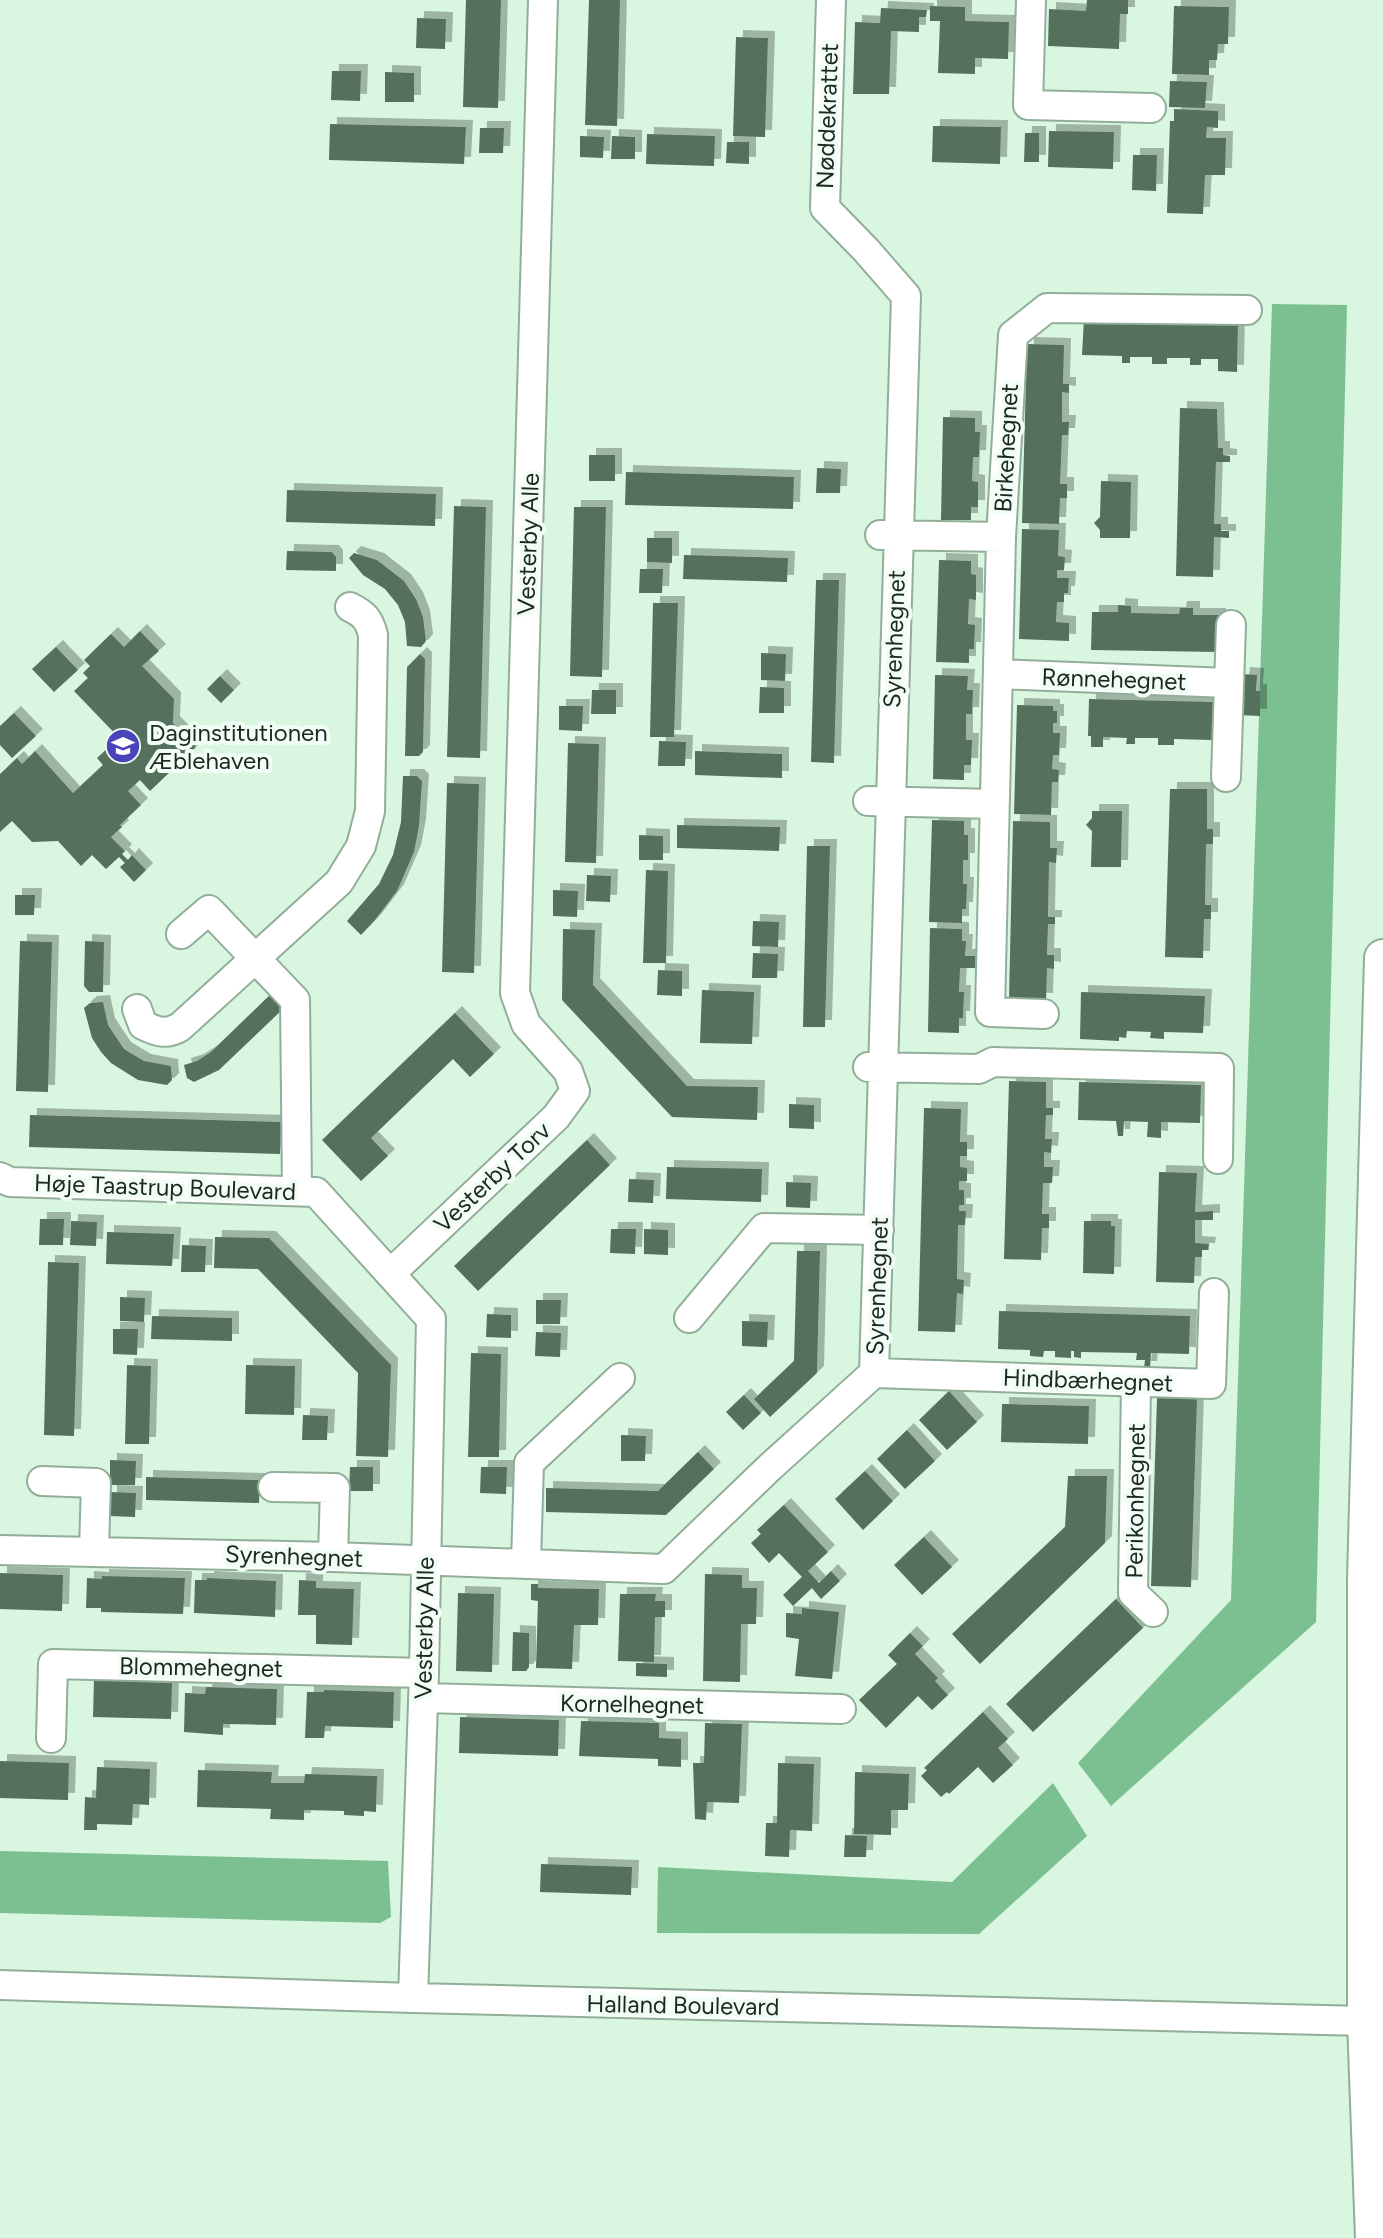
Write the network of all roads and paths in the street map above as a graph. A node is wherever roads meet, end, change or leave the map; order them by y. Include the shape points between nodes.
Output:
1 (543, 0) edge
2 (831, 0) edge
3 (1031, 0) edge
4 (1151, 108) dead end
5 (906, 296) joint
6 (1247, 310) dead end
7 (888, 535) junction
8 (1001, 537) junction
9 (350, 607) dead end
10 (1231, 625) dead end
11 (999, 674) junction
12 (1229, 683) junction
13 (1226, 777) dead end
14 (879, 802) junction
15 (994, 804) junction
16 (181, 934) dead end
17 (1383, 958) edge
18 (257, 959) junction
19 (137, 1009) dead end
20 (1044, 1014) dead end
21 (875, 1067) junction
22 (568, 1071) joint
23 (1218, 1159) dead end
24 (0, 1177) edge
25 (297, 1190) junction
26 (879, 1230) junction
27 (390, 1274) junction
28 (1214, 1293) dead end
29 (689, 1318) dead end
30 (874, 1373) junction
31 (620, 1378) dead end
32 (1136, 1382) junction
33 (42, 1481) dead end
34 (273, 1487) dead end
35 (0, 1550) edge
36 (94, 1551) junction
37 (333, 1557) junction
38 (425, 1560) junction
39 (526, 1563) junction
40 (1153, 1612) dead end
41 (423, 1686) junction
42 (841, 1709) dead end
43 (51, 1738) dead end
44 (0, 1985) edge
45 (413, 1998) junction
46 (1366, 2021) junction
47 (1374, 2238) edge

1 - 22 street, Vesterby Alle via 515,993 526,1024
2 - 5 street, Nøddekrattet via 825,208
3 - 4 street via 1028,105
5 - 7 street, Syrenhegnet
6 - 8 street, Birkehegnet via 1047,308 1013,335
7 - 8 street
7 - 14 street, Syrenhegnet
8 - 11 street, Birkehegnet
9 - 18 street via 369,621 373,635 370,811 361,846 339,882
10 - 12 street
11 - 12 street, Rønnehegnet
11 - 15 street, Birkehegnet
12 - 13 street
14 - 15 street
14 - 21 street, Syrenhegnet
15 - 20 street, Birkehegnet via 990,1012
16 - 18 street via 209,910
17 - 46 main road via 1366,1579
18 - 19 street via 169,1032 143,1025
18 - 25 street via 295,1000
21 - 23 street via 979,1069 993,1062 1219,1068
21 - 26 street, Syrenhegnet
22 - 27 street, Vesterby Torv via 575,1091 556,1117
24 - 25 street, Høje Taastrup Boulevard via 10,1182
25 - 27 street, Høje Taastrup Boulevard via 316,1192
26 - 29 street via 764,1228
26 - 30 street, Syrenhegnet
27 - 38 street, Vesterby Alle via 431,1319
28 - 32 street, Hindbærhegnet via 1211,1384
30 - 32 street, Hindbærhegnet
30 - 39 street, Syrenhegnet via 664,1569
31 - 39 street via 529,1463
32 - 40 street, Perikonhegnet via 1133,1593
33 - 36 street via 96,1483
34 - 37 street via 335,1488
35 - 36 street, Syrenhegnet
36 - 37 street, Syrenhegnet
37 - 38 street, Syrenhegnet
38 - 39 street, Syrenhegnet
38 - 41 street, Vesterby Alle
41 - 42 street, Kornelhegnet
41 - 43 street, Blommehegnet via 53,1664
41 - 45 street, Vesterby Alle
44 - 45 street, Halland Boulevard
45 - 46 street, Halland Boulevard
46 - 47 main road

